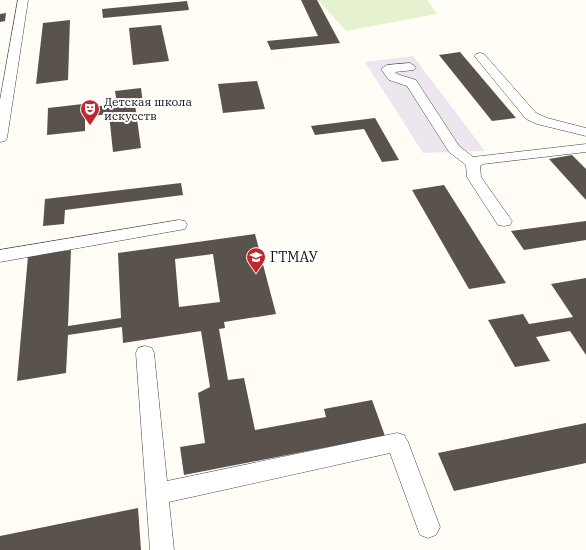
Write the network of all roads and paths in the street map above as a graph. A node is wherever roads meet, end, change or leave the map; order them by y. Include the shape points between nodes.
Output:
1 (22, 0) edge
2 (480, 56) dead end
3 (410, 67) dead end
4 (4, 92) edge
5 (1, 121) edge
6 (586, 132) edge
7 (0, 138) edge
8 (586, 148) edge
9 (473, 164) junction
10 (504, 221) dead end
11 (179, 225) dead end
12 (0, 256) edge
13 (145, 353) dead end
14 (157, 494) junction
15 (428, 527) dead end
16 (162, 550) edge

1 - 4 street
2 - 6 street via 530,116
3 - 9 street via 387,69 393,77 412,83 454,149
4 - 5 street
5 - 7 street
8 - 9 street via 478,160
9 - 10 street via 474,177
11 - 12 street
13 - 14 street
14 - 15 street via 397,442
14 - 16 street

